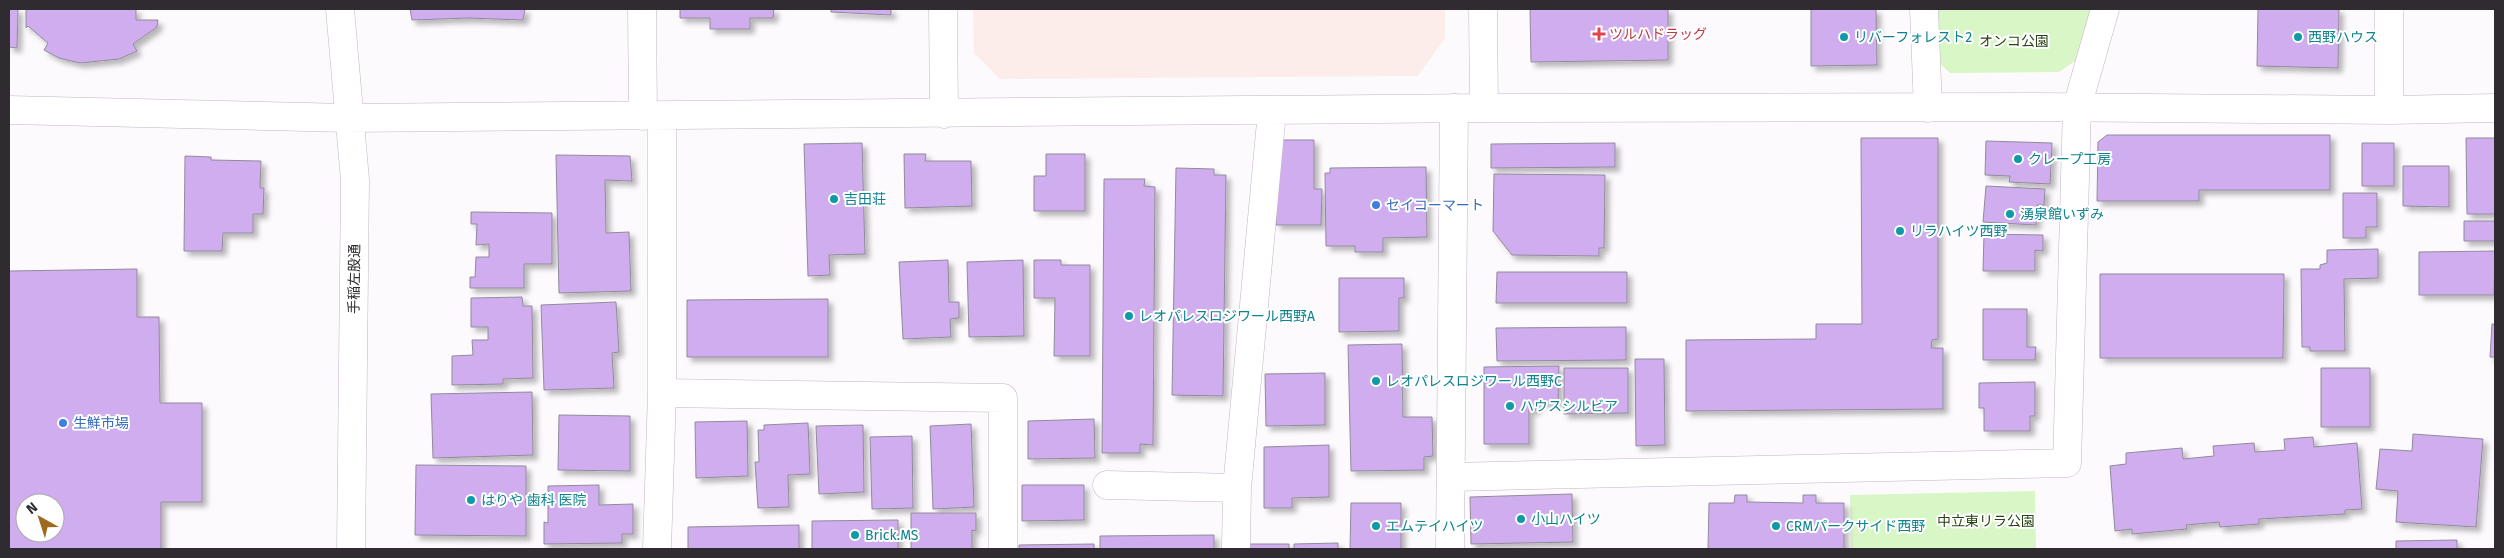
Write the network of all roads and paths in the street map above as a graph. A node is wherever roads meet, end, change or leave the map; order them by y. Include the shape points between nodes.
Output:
1 (340, 9) edge
2 (642, 9) edge
3 (943, 9) edge
4 (1483, 9) edge
5 (1924, 9) edge
6 (2105, 9) edge
7 (2389, 9) edge
8 (2077, 107) junction
9 (1454, 108) junction
10 (1484, 108) junction
11 (1928, 108) junction
12 (2495, 108) edge
13 (9, 110) edge
14 (2389, 110) junction
15 (1272, 111) junction
16 (944, 114) junction
17 (652, 116) junction
18 (348, 118) junction
19 (662, 393) junction
20 (1451, 477) junction
21 (1107, 485) dead end
22 (1237, 488) junction
23 (351, 549) edge
24 (657, 549) edge
25 (1003, 549) edge
26 (1236, 549) edge
27 (1450, 549) edge

1 - 18 street, 手稲左股通
2 - 17 street
3 - 16 street
4 - 10 street
5 - 11 street
6 - 8 street
7 - 14 street
8 - 11 street
8 - 14 street
8 - 20 street via 2067,462
9 - 10 street
9 - 15 street
9 - 20 street
10 - 11 street
12 - 14 street
13 - 18 street
15 - 16 street
15 - 22 street
16 - 17 street
17 - 18 street
17 - 19 street
18 - 23 street, 手稲左股通 via 355,180
19 - 24 street
19 - 25 street via 1003,398
20 - 27 street
21 - 22 street
22 - 26 street

